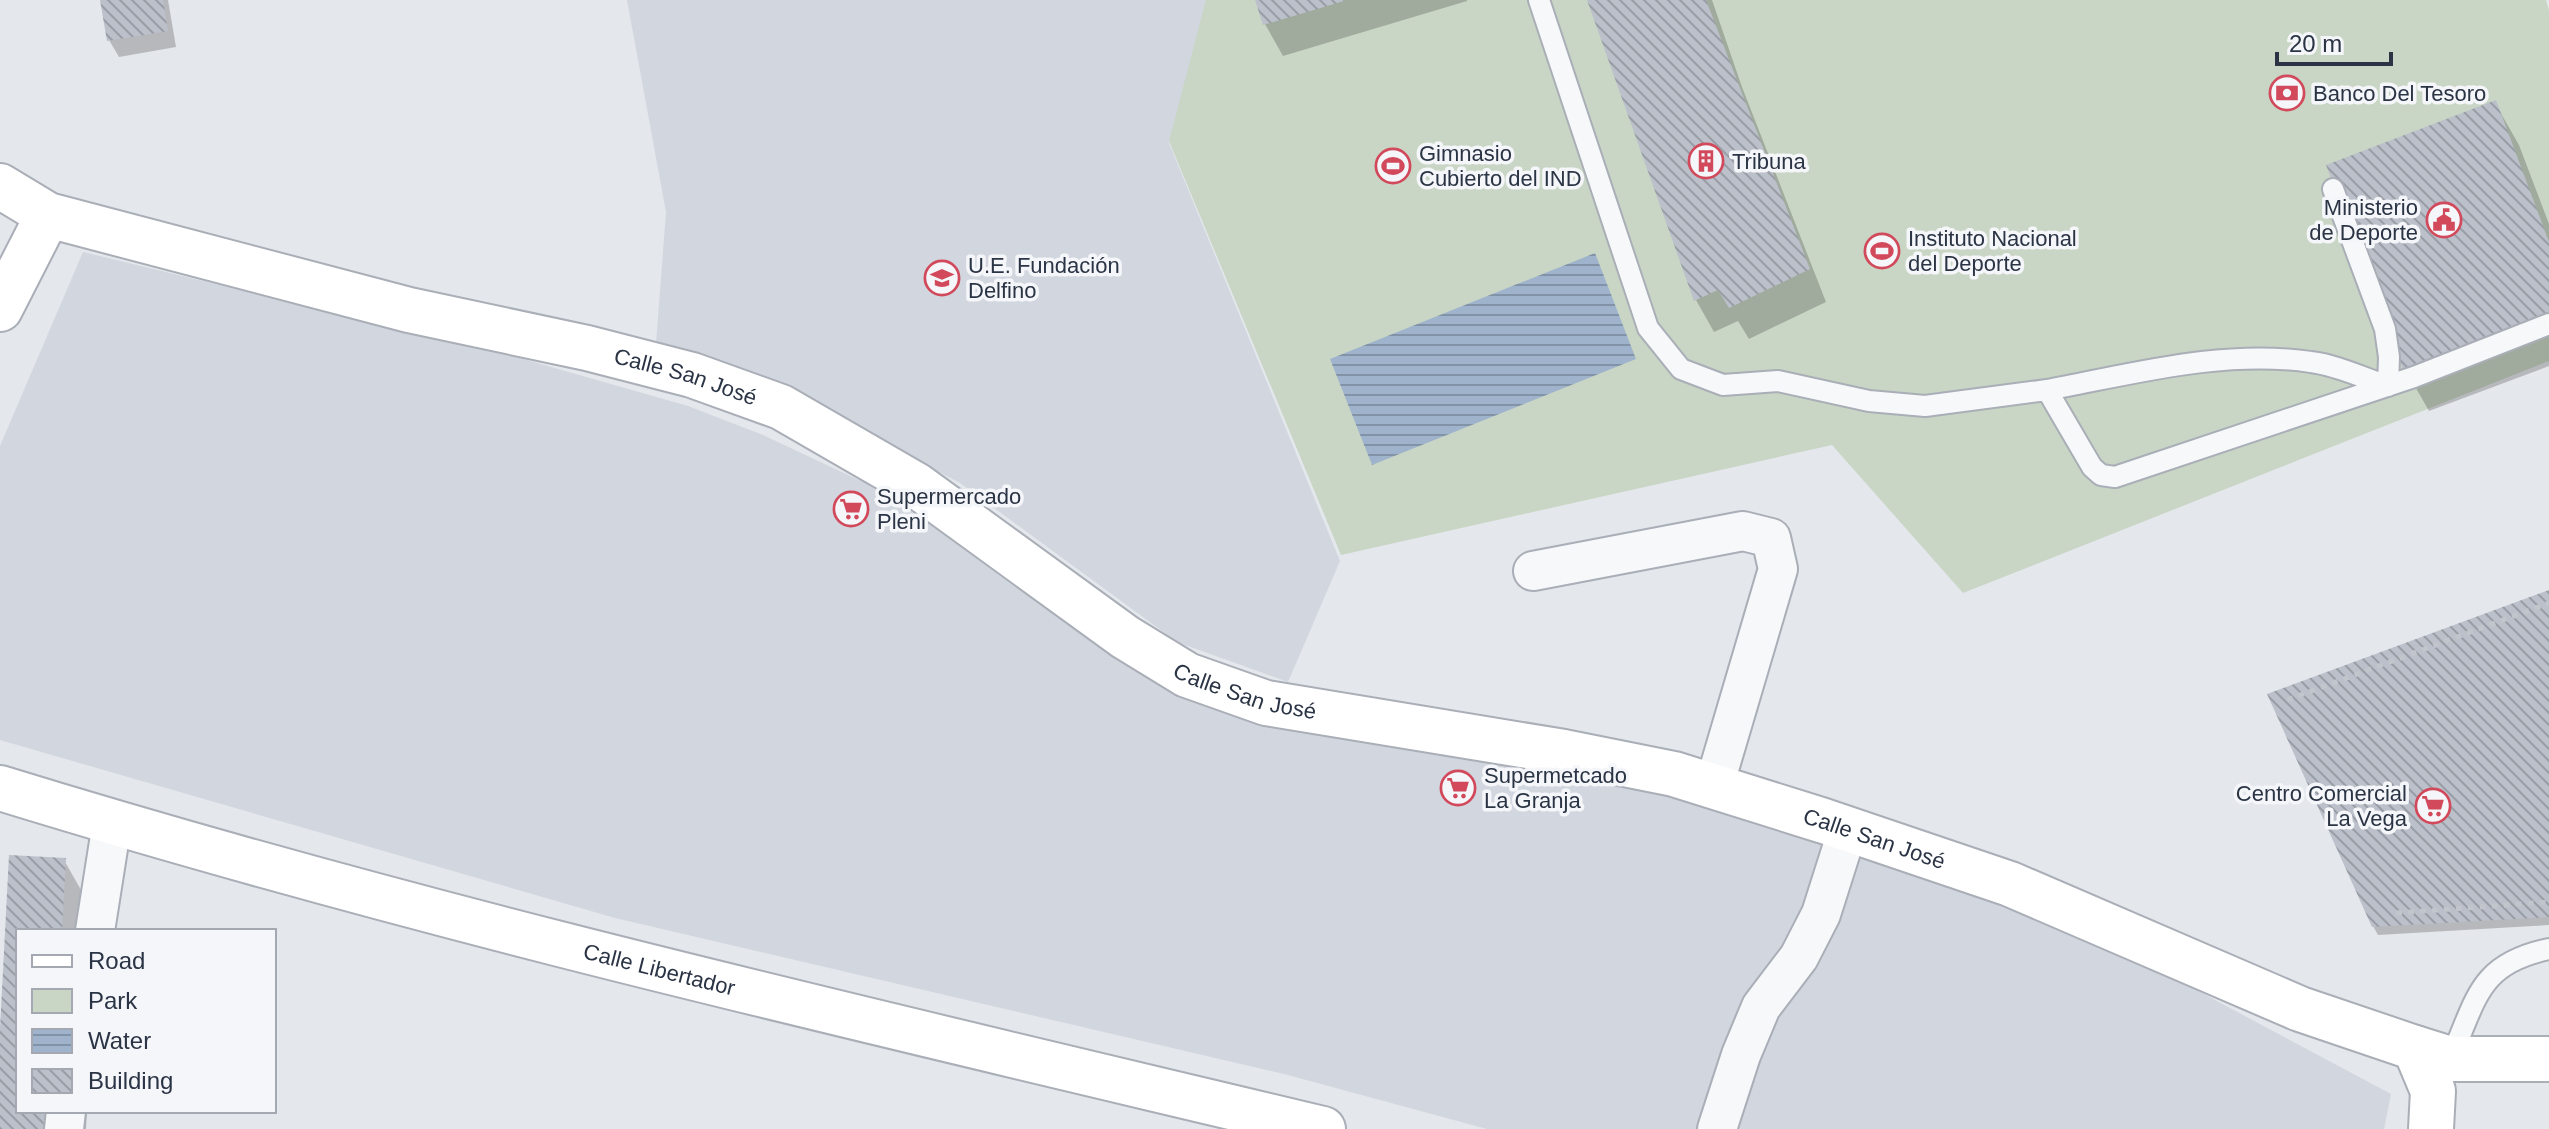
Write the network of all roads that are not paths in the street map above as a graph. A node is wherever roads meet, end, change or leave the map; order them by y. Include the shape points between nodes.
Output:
1 (1539, 0) edge
2 (0, 186) edge
3 (2333, 189) dead end
4 (48, 215) junction
5 (0, 309) edge
6 (2549, 324) edge
7 (2388, 386) junction
8 (2047, 390) junction
9 (1533, 571) dead end
10 (1714, 786) junction
11 (0, 788) edge
12 (112, 823) junction
13 (1848, 829) junction
14 (95, 929) edge
15 (2549, 949) edge
16 (2432, 1054) junction
17 (2549, 1059) edge
18 (1323, 1129) edge
19 (1717, 1129) edge
20 (2431, 1129) edge

1 - 8 lane via 1648,328 1681,369 1723,385 1778,381 1869,401 1925,406
2 - 4 street, Calle San José
3 - 7 lane via 2385,329
4 - 5 street
4 - 10 street, Calle San José via 409,310 677,371 781,407 916,485 1125,637 1187,675 1266,703 1564,752
6 - 7 lane
7 - 8 lane via 2313,362 2242,357
7 - 8 lane via 2115,477 2092,467
9 - 10 street via 1743,531 1771,538 1778,569
10 - 13 street, Calle San José
11 - 12 street, Calle Libertador
12 - 14 street
12 - 18 street, Calle Libertador via 517,934
13 - 16 street, Calle San José via 2010,884 2300,1009
13 - 19 street via 1821,914 1799,957 1761,1007
15 - 16 lane via 2513,959 2488,976
16 - 17 street, Calle San José
16 - 20 street

